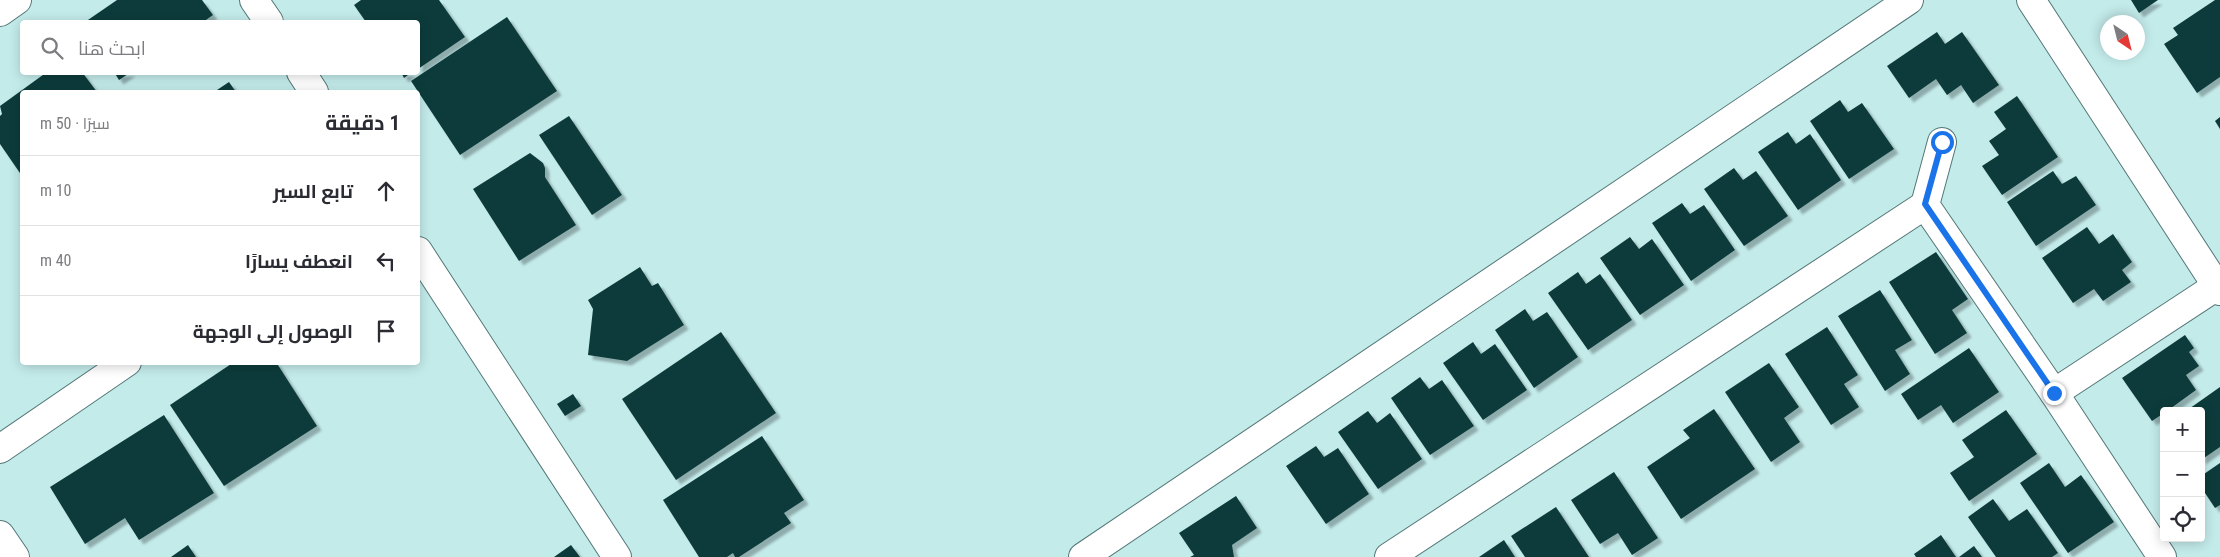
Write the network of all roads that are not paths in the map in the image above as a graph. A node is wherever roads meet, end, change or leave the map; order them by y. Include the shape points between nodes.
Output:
1 (17, 0) edge
2 (254, 0) edge
3 (1909, 0) edge
4 (2031, 0) edge
5 (0, 12) edge
6 (268, 20) edge
7 (303, 75) edge
8 (313, 90) edge
9 (1942, 142) dead end
10 (1925, 204) junction
11 (420, 254) edge
12 (2219, 287) edge
13 (124, 365) edge
14 (2054, 393) junction
15 (0, 449) edge
16 (0, 535) edge
17 (1101, 552) edge
18 (16, 557) edge
19 (617, 557) edge
20 (1389, 557) edge
21 (2162, 557) edge

1 - 5 street
2 - 6 street
3 - 17 street
4 - 12 street
7 - 8 street
9 - 10 street
10 - 14 street
10 - 20 street
11 - 19 street
12 - 14 street
13 - 15 street
14 - 21 street
16 - 18 street

